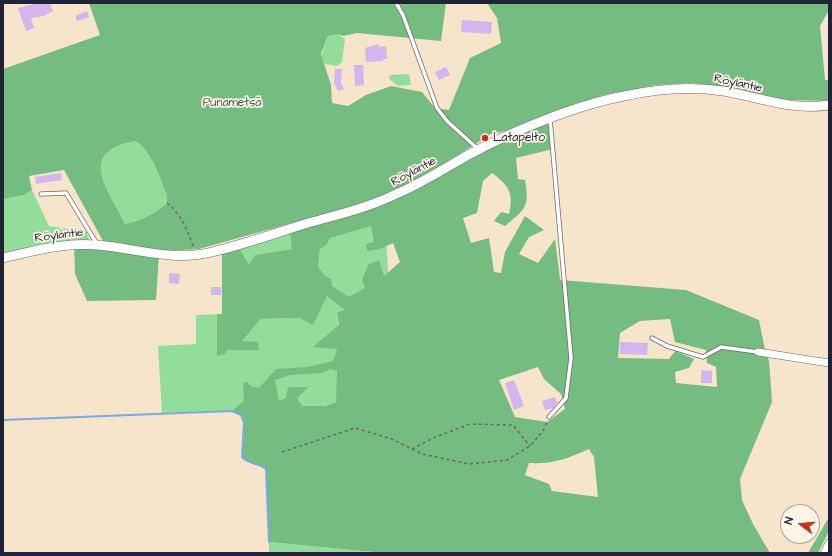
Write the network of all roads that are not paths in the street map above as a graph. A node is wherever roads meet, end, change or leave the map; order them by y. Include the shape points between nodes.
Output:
1 (396, 3) edge
2 (829, 105) edge
3 (550, 119) junction
4 (479, 150) junction
5 (41, 194) dead end
6 (98, 245) junction
7 (3, 258) edge
8 (652, 338) dead end
9 (758, 352) joint
10 (829, 363) edge
11 (549, 417) road end
12 (829, 543) edge
13 (824, 553) edge

1 - 4 lane via 403,15 437,108 447,121
2 - 3 street, Röyläntie via 789,106 725,91 670,89 598,102
3 - 4 street, Röyläntie
3 - 11 lane via 571,358 566,398
4 - 6 street, Röyläntie via 415,186 369,205 197,255 159,255
5 - 6 lane via 66,193
6 - 7 street, Röyläntie via 55,246
8 - 9 lane via 667,346 703,357 721,347
9 - 10 street
12 - 13 street

